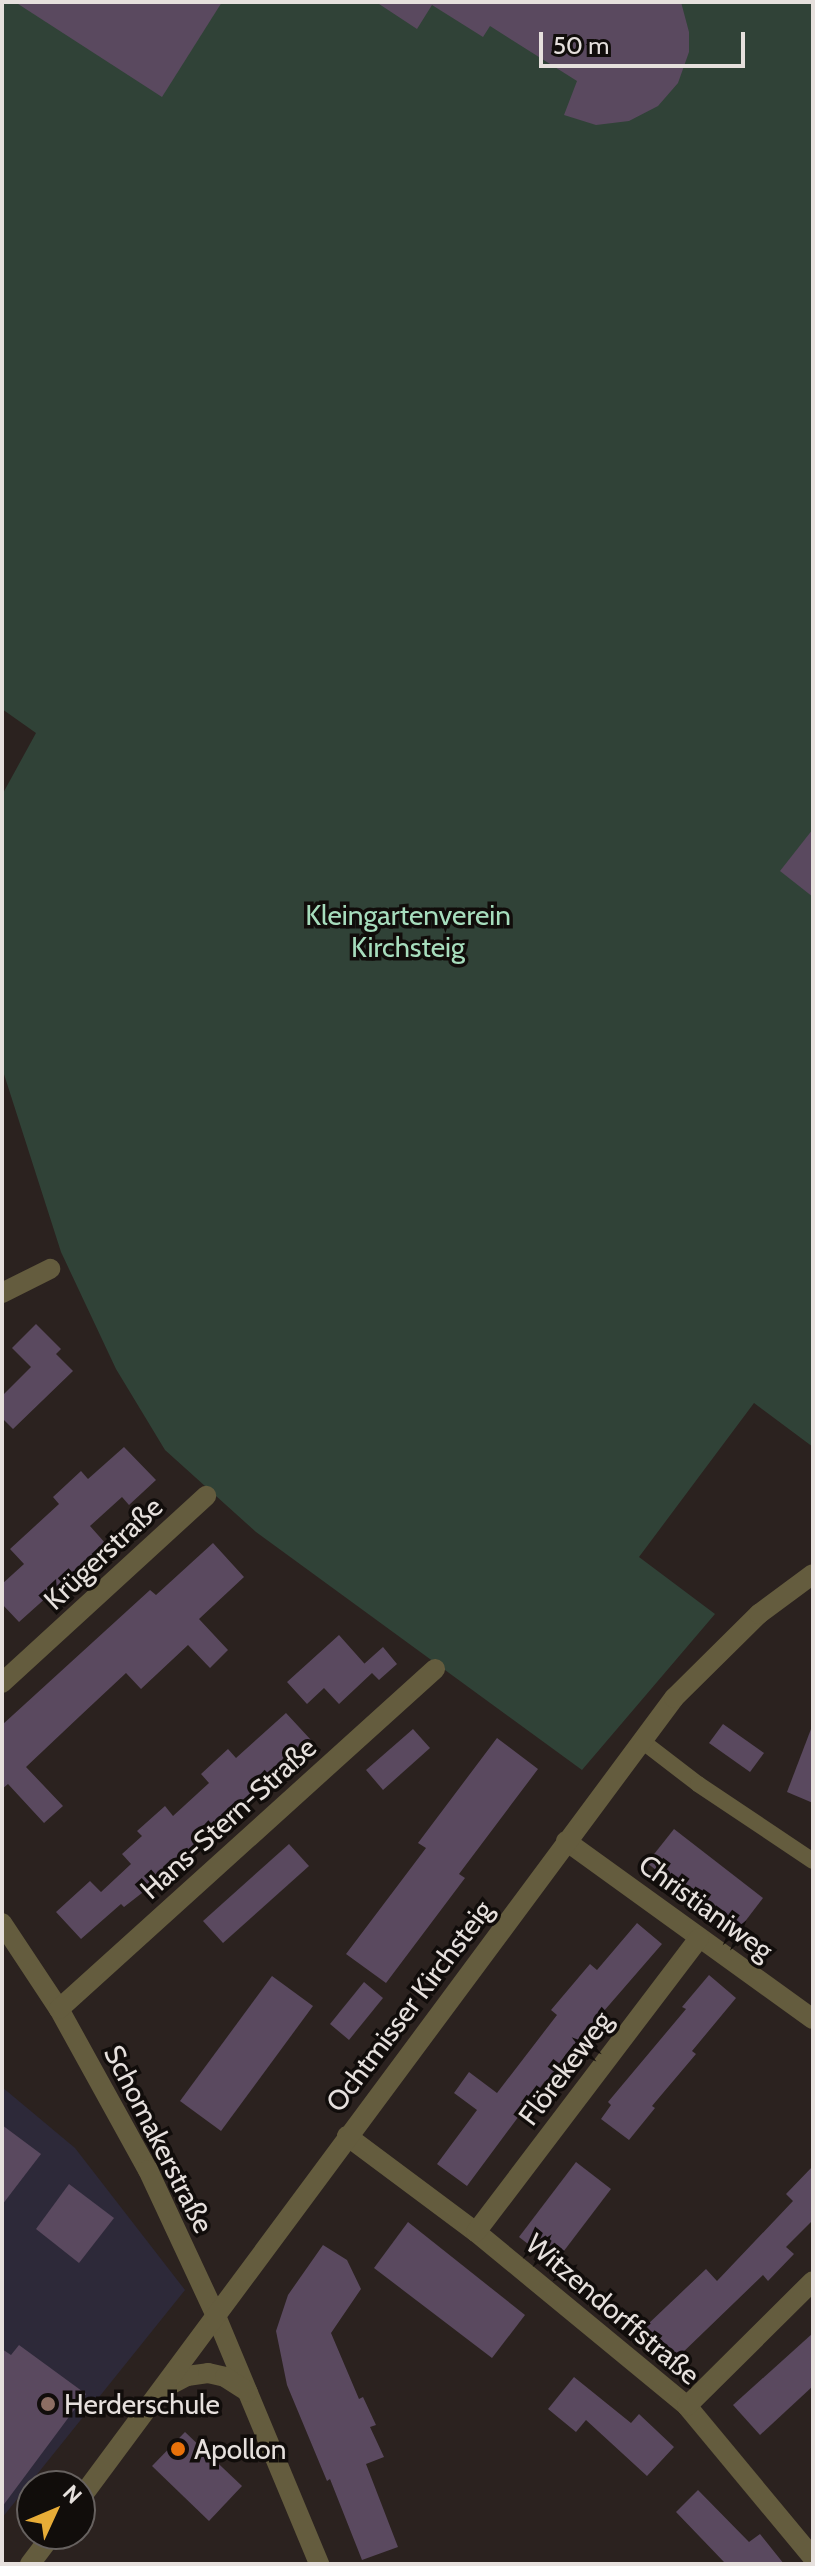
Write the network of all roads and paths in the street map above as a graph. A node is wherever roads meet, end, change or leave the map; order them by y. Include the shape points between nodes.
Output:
1 (50, 1269) dead end
2 (2, 1293) edge
3 (206, 1496) dead end
4 (813, 1574) edge
5 (435, 1669) dead end
6 (2, 1683) edge
7 (642, 1741) junction
8 (566, 1841) junction
9 (813, 1861) edge
10 (2, 1923) edge
11 (699, 1938) junction
12 (59, 2009) junction
13 (813, 2019) edge
14 (347, 2136) junction
15 (476, 2232) junction
16 (813, 2281) edge
17 (216, 2316) junction
18 (165, 2388) junction
19 (248, 2392) junction
20 (687, 2406) junction
21 (96, 2478) edge
22 (813, 2558) edge
23 (319, 2564) edge

1 - 2 street
3 - 6 street, Krügerstraße
4 - 7 street, Ochtmisser Kirchsteig via 714,1654
5 - 12 street, Hans-Stern-Straße
7 - 8 street, Ochtmisser Kirchsteig
7 - 9 lane
8 - 11 street, Christianiweg
8 - 14 street, Ochtmisser Kirchsteig
10 - 12 street, Schomakerstraße
11 - 13 street, Christianiweg
11 - 15 street, Flörekeweg
12 - 17 street, Schomakerstraße via 148,2170
14 - 15 street, Witzendorffstraße
14 - 17 street, Ochtmisser Kirchsteig
15 - 20 street, Witzendorffstraße
16 - 20 street
17 - 18 street, Ochtmisser Kirchsteig
17 - 19 street, Schomakerstraße
18 - 19 street via 187,2376 208,2373
18 - 21 street, Ochtmisser Kirchsteig
19 - 23 street, Schomakerstraße
20 - 22 street, Witzendorffstraße

